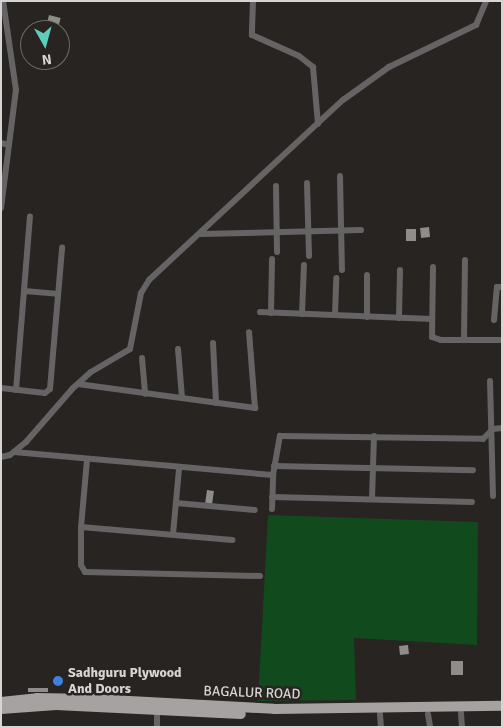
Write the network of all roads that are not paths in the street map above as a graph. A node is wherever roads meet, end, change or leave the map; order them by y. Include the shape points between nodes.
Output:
1 (3, 1) edge
2 (253, 1) edge
3 (486, 1) edge
4 (318, 124) junction
5 (1, 143) edge
6 (9, 145) junction
7 (340, 176) dead end
8 (307, 183) dead end
9 (276, 186) dead end
10 (1, 208) edge
11 (30, 218) dead end
12 (341, 230) junction
13 (361, 230) dead end
14 (308, 231) junction
15 (276, 232) junction
16 (201, 234) junction
17 (62, 248) dead end
18 (277, 252) dead end
19 (309, 256) dead end
20 (272, 259) dead end
21 (465, 260) dead end
22 (304, 265) dead end
23 (432, 267) dead end
24 (342, 270) dead end
25 (400, 270) dead end
26 (367, 274) dead end
27 (336, 278) dead end
28 (502, 287) edge
29 (25, 291) junction
30 (58, 294) junction
31 (260, 312) dead end
32 (270, 313) junction
33 (302, 314) junction
34 (335, 315) junction
35 (367, 317) junction
36 (399, 318) junction
37 (432, 319) junction
38 (494, 320) dead end
39 (249, 332) dead end
40 (464, 340) junction
41 (502, 340) edge
42 (214, 343) dead end
43 (178, 349) dead end
44 (142, 358) dead end
45 (490, 381) dead end
46 (78, 384) junction
47 (1, 388) edge
48 (16, 390) junction
49 (144, 394) junction
50 (182, 398) junction
51 (216, 403) junction
52 (502, 428) edge
53 (491, 431) junction
54 (374, 436) junction
55 (14, 452) junction
56 (1, 457) edge
57 (87, 460) junction
58 (274, 466) junction
59 (372, 468) junction
60 (180, 469) junction
61 (473, 470) dead end
62 (273, 475) junction
63 (493, 496) dead end
64 (272, 497) junction
65 (372, 499) junction
66 (472, 502) dead end
67 (176, 503) junction
68 (272, 509) dead end
69 (255, 510) dead end
70 (81, 527) junction
71 (173, 534) junction
72 (232, 540) dead end
73 (260, 576) dead end
74 (1, 702) edge
75 (502, 706) edge
76 (1, 709) edge
77 (157, 710) junction
78 (364, 711) junction
79 (502, 712) edge
80 (461, 713) junction
81 (380, 714) junction
82 (428, 714) junction
83 (156, 727) edge
84 (381, 727) edge
85 (430, 727) edge
86 (462, 727) edge

1 - 6 street via 16,90
2 - 4 street via 252,35 299,56 313,67
3 - 4 street via 476,25 389,67 343,100
4 - 16 street
5 - 6 street
6 - 10 street
7 - 12 street
8 - 14 street
9 - 15 street
11 - 29 street
12 - 13 street
12 - 14 street
12 - 24 street
14 - 15 street
14 - 19 street
15 - 16 street
15 - 18 street
16 - 46 street via 149,280 141,293 130,349
17 - 30 street
20 - 32 street
21 - 40 street
22 - 33 street
23 - 37 street
25 - 36 street
26 - 35 street
27 - 34 street
28 - 38 street via 497,287
29 - 30 street
29 - 48 street
30 - 48 street via 50,389 45,392
31 - 32 street
32 - 33 street
33 - 34 street
34 - 35 street
35 - 36 street
36 - 37 street
37 - 40 street via 431,332 435,339
39 - 51 street via 256,408
40 - 41 street
42 - 51 street
43 - 50 street
44 - 49 street
45 - 53 street
46 - 49 street
46 - 55 street
47 - 48 street
49 - 50 street
50 - 51 street
52 - 53 street
53 - 54 street via 483,439
53 - 63 street
54 - 58 street via 280,436
54 - 59 street
55 - 56 street
55 - 57 street
57 - 60 street
57 - 70 street
58 - 59 street
58 - 62 street
59 - 61 street
59 - 65 street
60 - 62 street
60 - 67 street
62 - 64 street
64 - 65 street
64 - 68 street
65 - 66 street
67 - 69 street
67 - 71 street
70 - 71 street
70 - 73 street via 81,564 85,572
71 - 72 street
74 - 78 main road, BAGALUR ROAD via 37,698
75 - 78 main road, BAGALUR ROAD
76 - 77 main road, BAGALUR ROAD via 56,705
77 - 78 main road, BAGALUR ROAD via 275,716
77 - 83 street
78 - 81 main road, BAGALUR ROAD
79 - 80 main road, BAGALUR ROAD
80 - 82 main road, BAGALUR ROAD
80 - 86 street
81 - 82 main road, BAGALUR ROAD
81 - 84 street
82 - 85 street

